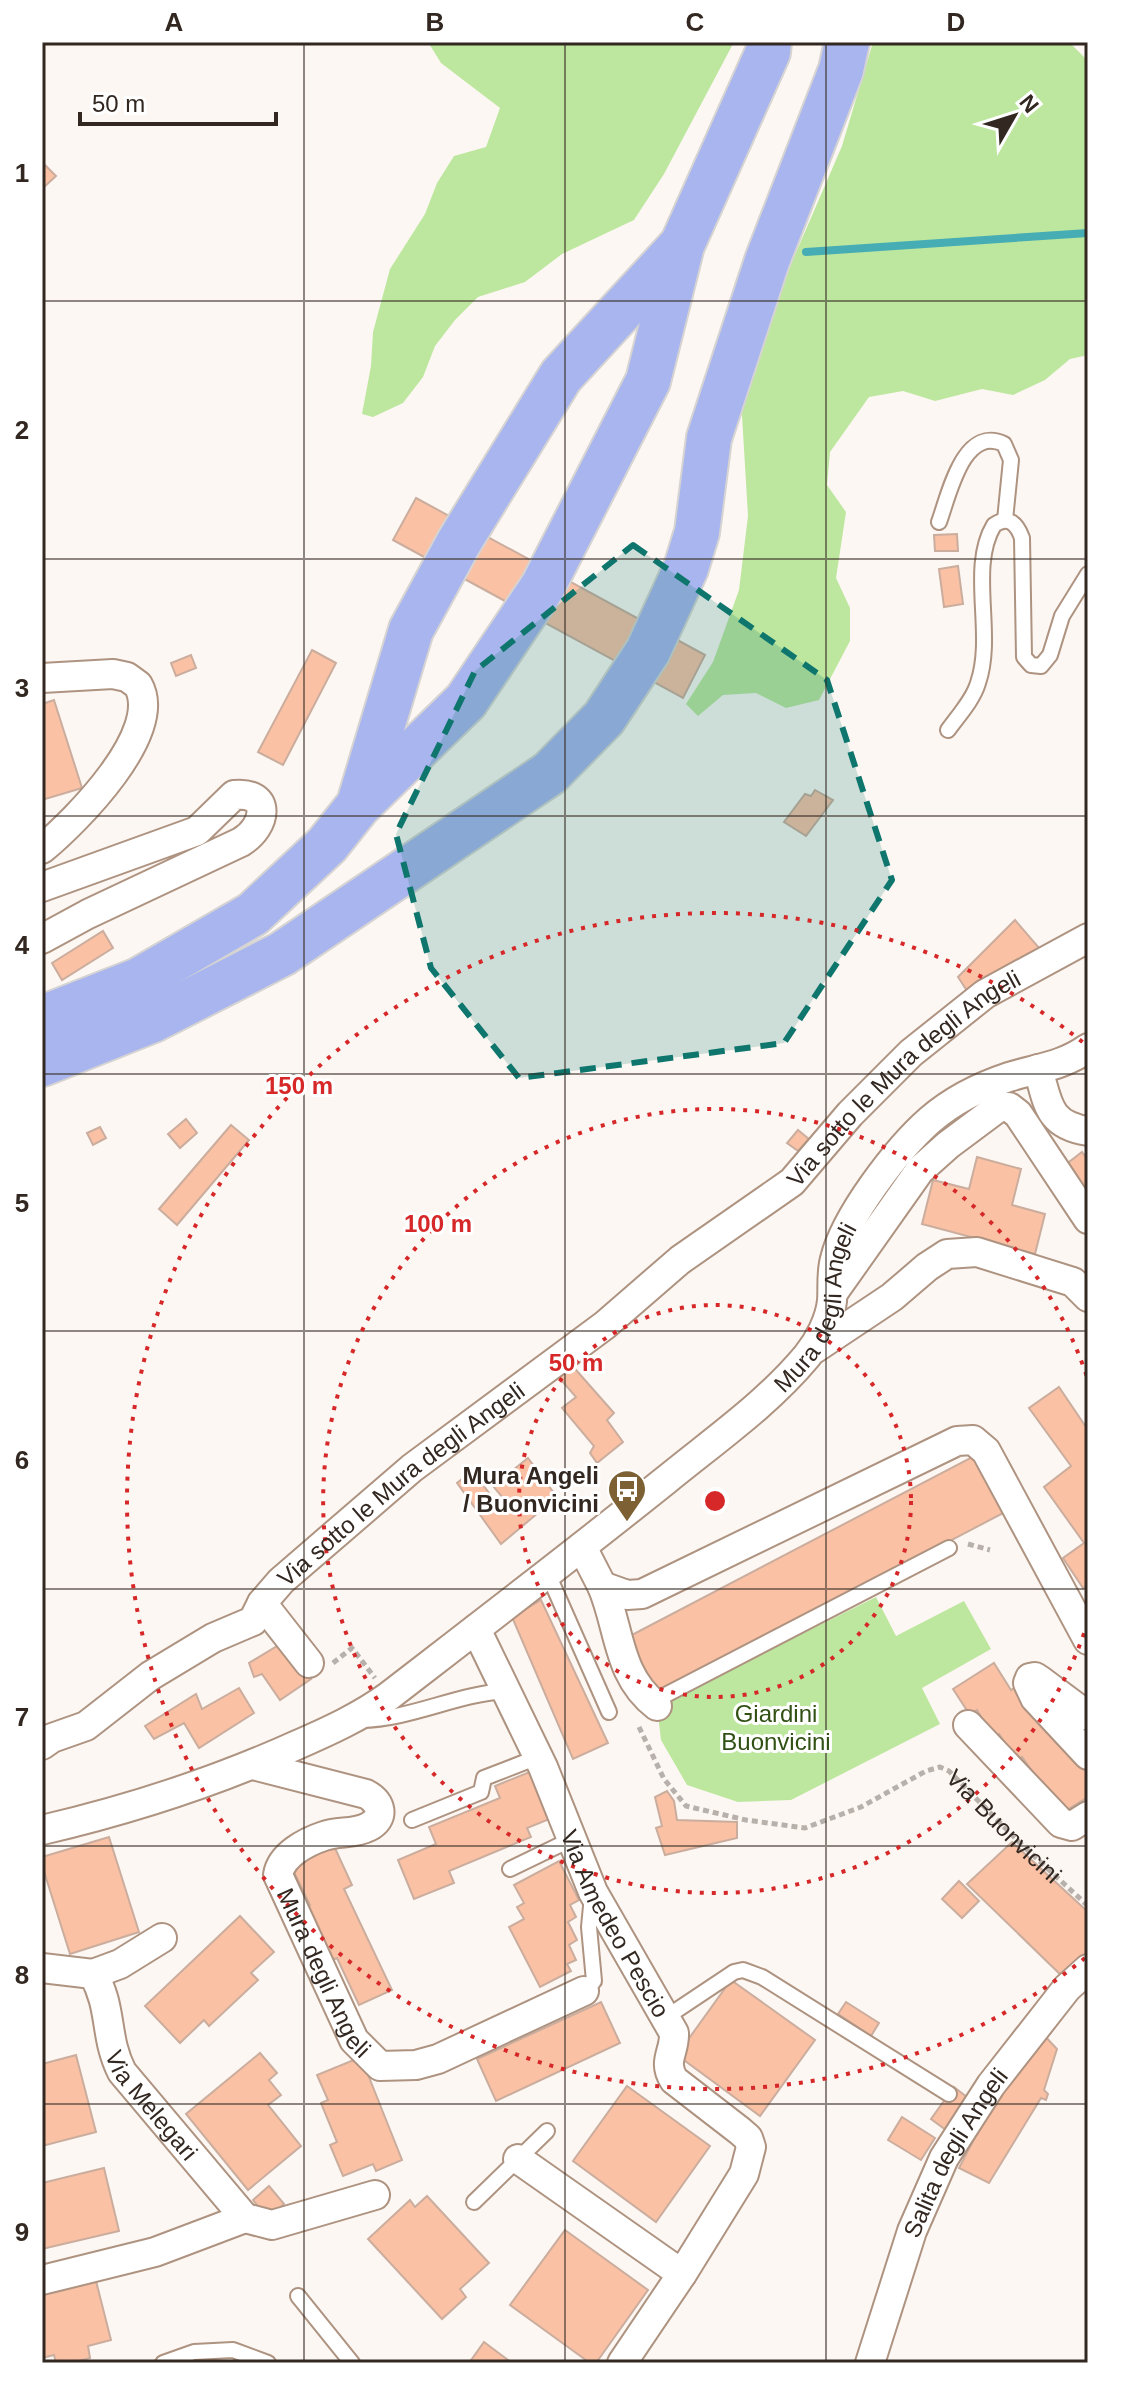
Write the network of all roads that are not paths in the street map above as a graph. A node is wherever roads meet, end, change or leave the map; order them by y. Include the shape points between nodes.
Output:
1 (769, 42) edge
2 (847, 42) edge
3 (682, 245) junction
4 (1005, 520) junction
5 (939, 522) dead end
6 (1088, 574) edge
7 (42, 678) edge
8 (948, 730) dead end
9 (358, 806) junction
10 (42, 849) edge
11 (42, 887) edge
12 (1088, 938) edge
13 (42, 939) edge
14 (42, 1018) edge
15 (1088, 1048) edge
16 (42, 1064) edge
17 (1038, 1069) junction
18 (1088, 1131) edge
19 (1088, 1219) edge
20 (833, 1293) junction
21 (1088, 1297) edge
22 (810, 1352) junction
23 (582, 1547) junction
24 (949, 1548) dead end
25 (548, 1574) junction
26 (602, 1586) junction
27 (262, 1603) junction
28 (476, 1629) junction
29 (1088, 1640) edge
30 (309, 1663) road end
31 (506, 1691) junction
32 (648, 1697) joint
33 (609, 1712) dead end
34 (1088, 1716) edge
35 (353, 1720) junction
36 (968, 1725) dead end
37 (42, 1745) edge
38 (1088, 1755) edge
39 (538, 1757) junction
40 (253, 1765) junction
41 (1088, 1816) edge
42 (412, 1820) dead end
43 (42, 1830) edge
44 (572, 1839) junction
45 (510, 1869) dead end
46 (593, 1892) junction
47 (162, 1938) dead end
48 (42, 1968) edge
49 (1088, 1969) edge
50 (93, 1974) junction
51 (584, 1991) joint
52 (665, 2018) junction
53 (949, 2094) dead end
54 (547, 2131) dead end
55 (518, 2159) junction
56 (375, 2195) dead end
57 (474, 2202) dead end
58 (245, 2218) junction
59 (682, 2274) junction
60 (42, 2280) edge
61 (298, 2296) dead end
62 (163, 2363) edge
63 (268, 2363) edge
64 (352, 2363) edge
65 (622, 2363) edge
66 (870, 2363) edge

1 - 3 highway
2 - 16 highway via 709,438 697,532 686,568 648,651 604,718 550,773 282,954 153,1020
3 - 9 highway via 561,376 459,542 411,630
3 - 9 highway via 648,381 543,586 466,701
4 - 5 lane via 1011,460 1004,444 988,440 971,448
4 - 6 lane via 1016,524 1022,538 1026,662 1041,666 1050,655 1062,616
4 - 8 lane via 994,525 985,545 986,633 978,685
7 - 10 street via 121,675 138,685 144,705 141,724 103,789
9 - 14 highway via 327,845 253,914 139,980
11 - 13 street via 197,831 234,795 250,796 262,813 259,826 241,842
12 - 27 street, Via sotto le Mura degli Angeli via 985,994 911,1053 792,1182 680,1260 605,1325 412,1468
15 - 17 street, Mura degli Angeli via 1069,1061
17 - 18 street via 1055,1118
17 - 20 street, Mura degli Angeli via 958,1100 920,1130 854,1215 835,1259
19 - 20 street via 1018,1114 999,1107 920,1170
20 - 22 street, Mura degli Angeli via 828,1319
21 - 22 street via 1073,1282 977,1252 947,1254
22 - 23 street, Mura degli Angeli via 753,1410
23 - 25 street, Mura degli Angeli
23 - 26 street
24 - 32 lane
25 - 28 street, Mura degli Angeli
25 - 33 lane
26 - 29 street via 627,1595 650,1592 968,1439 986,1451
26 - 32 street via 625,1666
27 - 30 street
27 - 37 street, Via sotto le Mura degli Angeli via 253,1621 150,1676 86,1726
28 - 31 street, Via Amedeo Pescio
28 - 35 street, Mura degli Angeli
31 - 35 lane via 381,1720
31 - 39 street, Via Amedeo Pescio
34 - 38 street via 1030,1678 1035,1698
35 - 40 street, Mura degli Angeli
36 - 41 street via 1061,1823 1072,1826
39 - 42 lane via 484,1778 481,1792
39 - 44 street, Via Amedeo Pescio
40 - 43 street, Mura degli Angeli via 138,1806
40 - 51 street, Mura degli Angeli via 366,1794 380,1806 379,1818 371,1826 312,1842 287,1856 278,1875 354,2040 380,2066 438,2059
44 - 45 lane
44 - 46 street, Via Amedeo Pescio
46 - 51 lane via 589,1927 594,1981
46 - 52 street, Via Amedeo Pescio
47 - 50 street
48 - 50 street
49 - 66 street, Salita degli Angeli via 991,2085 944,2158 912,2231
50 - 58 street, Via Melegari via 105,1993 111,2046 122,2072
52 - 53 lane via 743,1970
52 - 59 street, Via Amedeo Pescio via 674,2033 667,2065 674,2080 740,2131 751,2147 744,2174
54 - 55 lane
55 - 57 lane
55 - 59 street
56 - 58 street via 272,2225
58 - 60 street via 155,2252
59 - 65 street, Via Amedeo Pescio
61 - 64 lane
62 - 63 lane via 194,2352 233,2350

